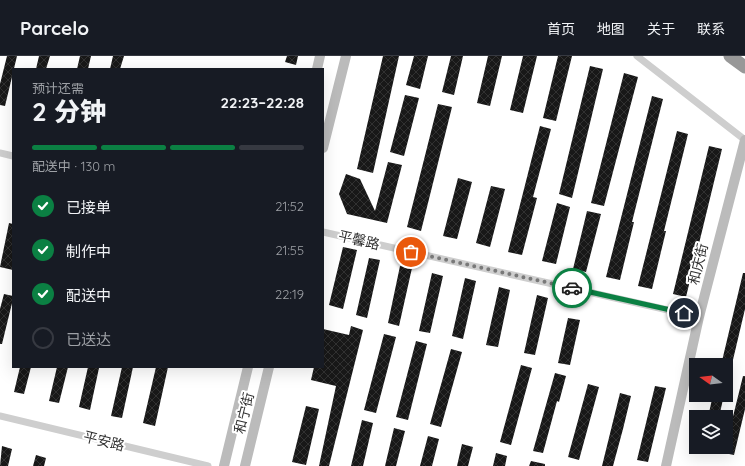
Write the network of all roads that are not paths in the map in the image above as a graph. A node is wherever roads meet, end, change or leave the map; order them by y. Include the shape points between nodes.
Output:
1 (320, 56) edge
2 (346, 56) edge
3 (637, 56) edge
4 (730, 56) edge
5 (745, 67) edge
6 (317, 68) edge
7 (745, 140) edge
8 (324, 144) edge
9 (0, 153) edge
10 (12, 156) edge
11 (324, 232) edge
12 (699, 317) junction
13 (248, 368) edge
14 (269, 368) edge
15 (0, 416) edge
16 (208, 466) edge
17 (224, 466) edge
18 (245, 466) edge
19 (666, 466) edge

1 - 6 street
2 - 8 street
3 - 7 street
4 - 5 highway
7 - 12 street, 和庆街
9 - 10 street
11 - 12 street, 平馨路
12 - 19 street, 和庆街
13 - 17 street, 和宁街
14 - 18 street, 和宁街
15 - 16 street, 平安路

